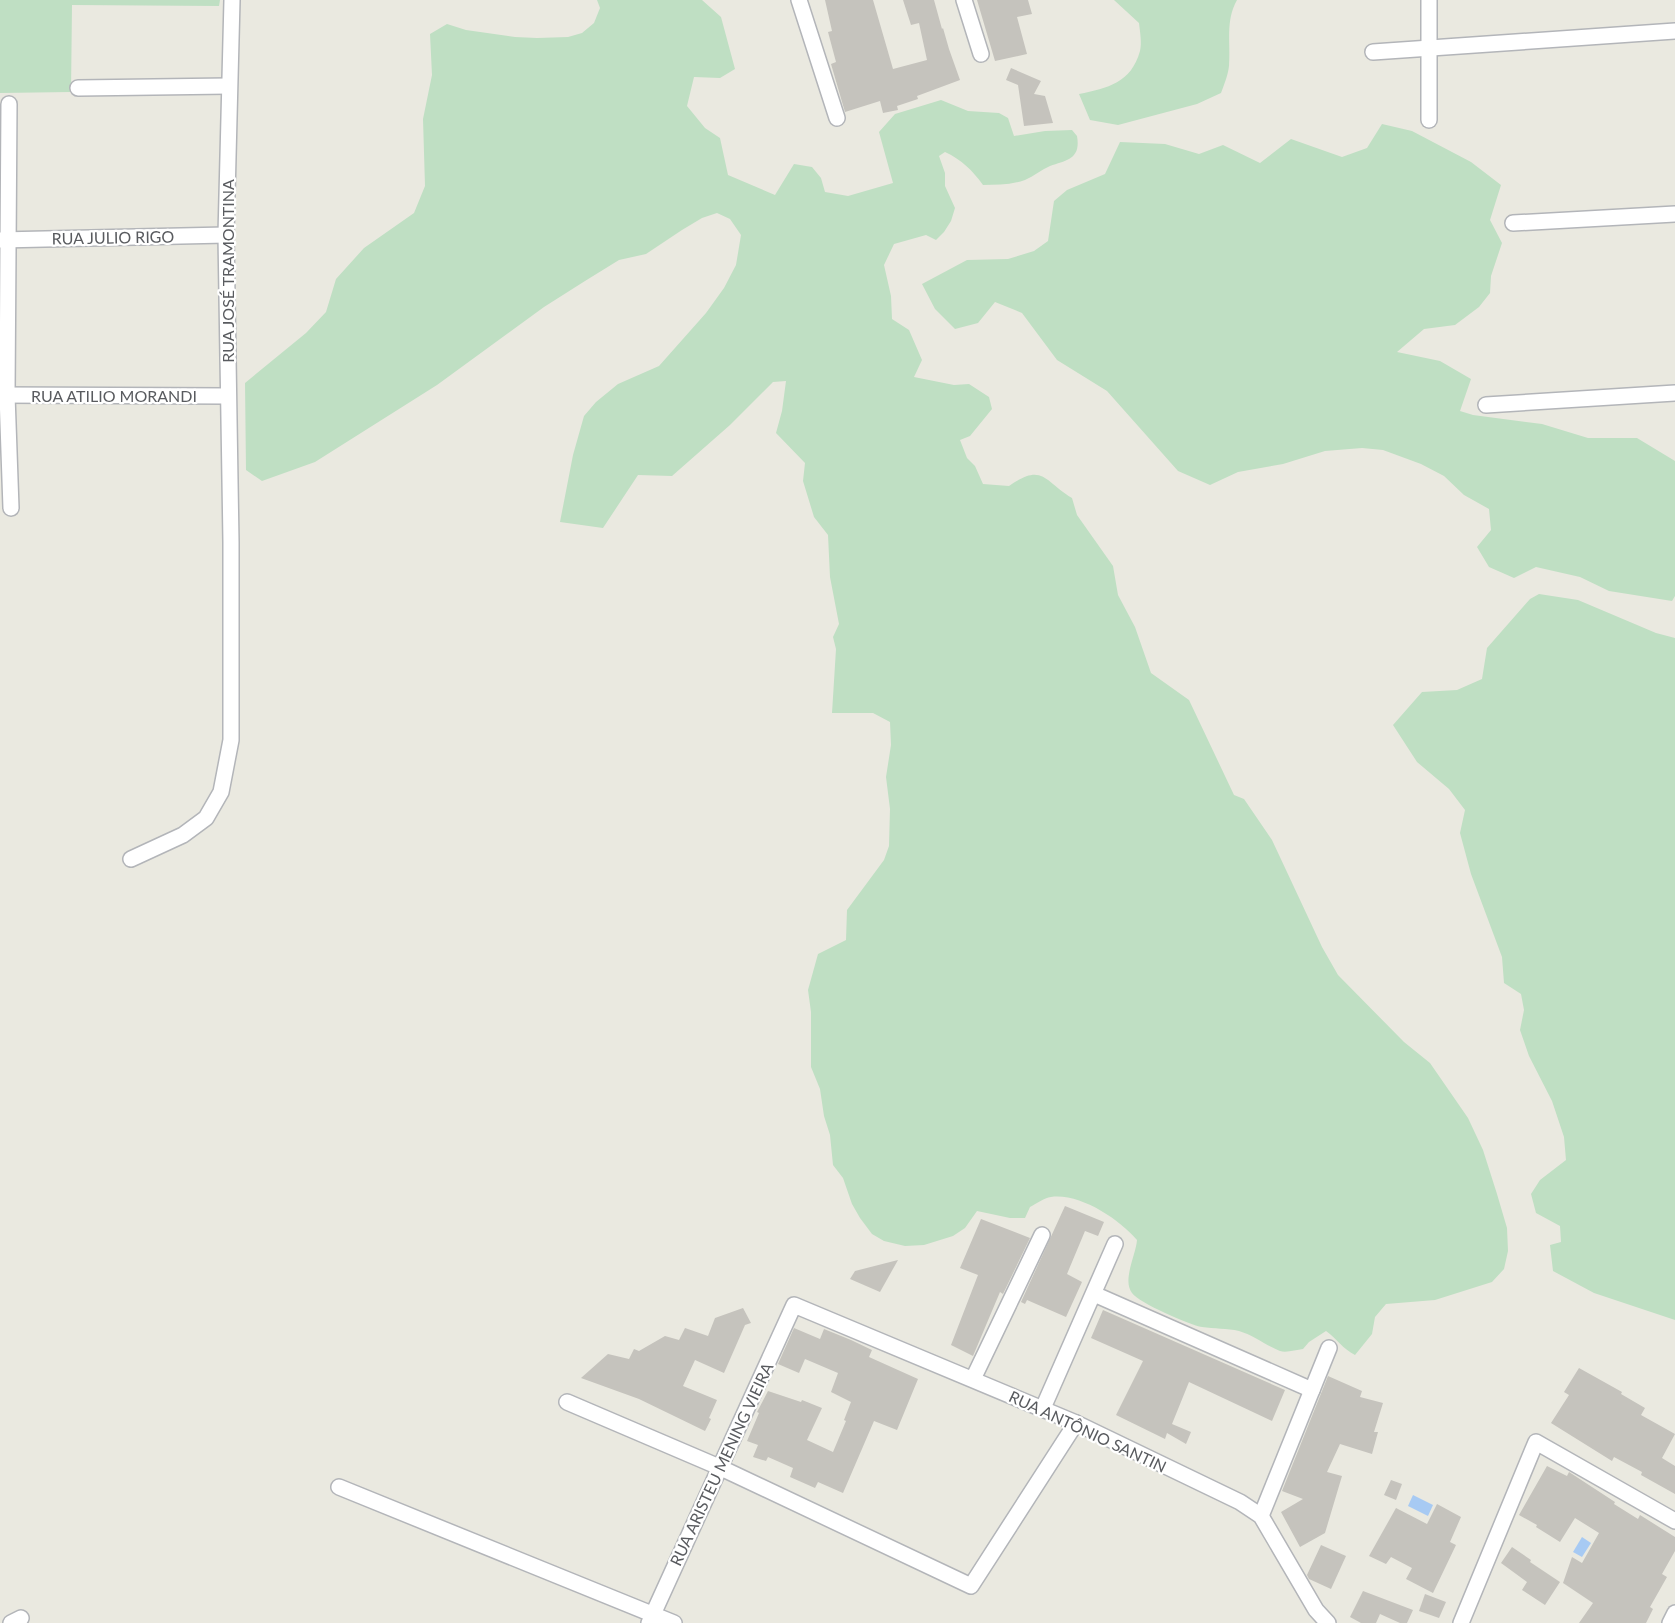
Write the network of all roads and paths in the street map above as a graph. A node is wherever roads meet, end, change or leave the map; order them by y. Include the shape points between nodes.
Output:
1 (232, 0) edge
2 (799, 0) edge
3 (964, 0) edge
4 (1429, 0) edge
5 (1675, 31) edge
6 (1428, 48) junction
7 (1373, 52) dead end
8 (981, 54) dead end
9 (229, 86) junction
10 (78, 88) dead end
11 (9, 104) dead end
12 (837, 118) dead end
13 (1430, 120) dead end
14 (1675, 214) edge
15 (1513, 223) dead end
16 (226, 235) junction
17 (3, 240) edge
18 (1675, 393) edge
19 (3, 395) edge
20 (228, 396) junction
21 (1486, 405) dead end
22 (11, 508) dead end
23 (131, 859) dead end
24 (1042, 1235) dead end
25 (1115, 1244) dead end
26 (1094, 1294) junction
27 (794, 1305) joint
28 (1329, 1348) dead end
29 (973, 1379) junction
30 (1312, 1389) junction
31 (567, 1402) dead end
32 (1042, 1408) junction
33 (1076, 1423) junction
34 (719, 1467) junction
35 (339, 1487) dead end
36 (1261, 1516) junction
37 (1675, 1521) edge
38 (1675, 1613) edge
39 (651, 1618) edge
40 (674, 1623) edge
41 (1328, 1623) edge
42 (1461, 1623) edge
43 (1670, 1623) edge

1 - 9 street, RUA JOSÉ TRAMONTINA
2 - 12 street
3 - 8 street
4 - 6 street
5 - 6 street
6 - 7 street
6 - 13 street
9 - 10 street
9 - 16 street, RUA JOSÉ TRAMONTINA
11 - 17 street
14 - 15 street
16 - 17 street, RUA JULIO RIGO
16 - 20 street, RUA JOSÉ TRAMONTINA
17 - 19 street
18 - 21 street
19 - 20 street, RUA ATILIO MORANDI
19 - 22 street
20 - 23 street, RUA JOSÉ TRAMONTINA via 231,740 221,792 206,818 183,835
24 - 29 street
25 - 26 street
26 - 30 street
26 - 32 street
27 - 29 street, RUA ANTÔNIO SANTIN
27 - 34 street, RUA ARISTEU MENING VIEIRA
28 - 30 street
29 - 32 street, RUA ANTÔNIO SANTIN
30 - 36 street
31 - 34 street
32 - 33 street, RUA ANTÔNIO SANTIN
33 - 34 street via 971,1586
33 - 36 street, RUA ANTÔNIO SANTIN via 1240,1502
34 - 39 street, RUA ARISTEU MENING VIEIRA
35 - 39 street
36 - 41 street, RUA ANTÔNIO SANTIN via 1316,1610
37 - 42 street via 1536,1442
38 - 43 street
39 - 40 street

